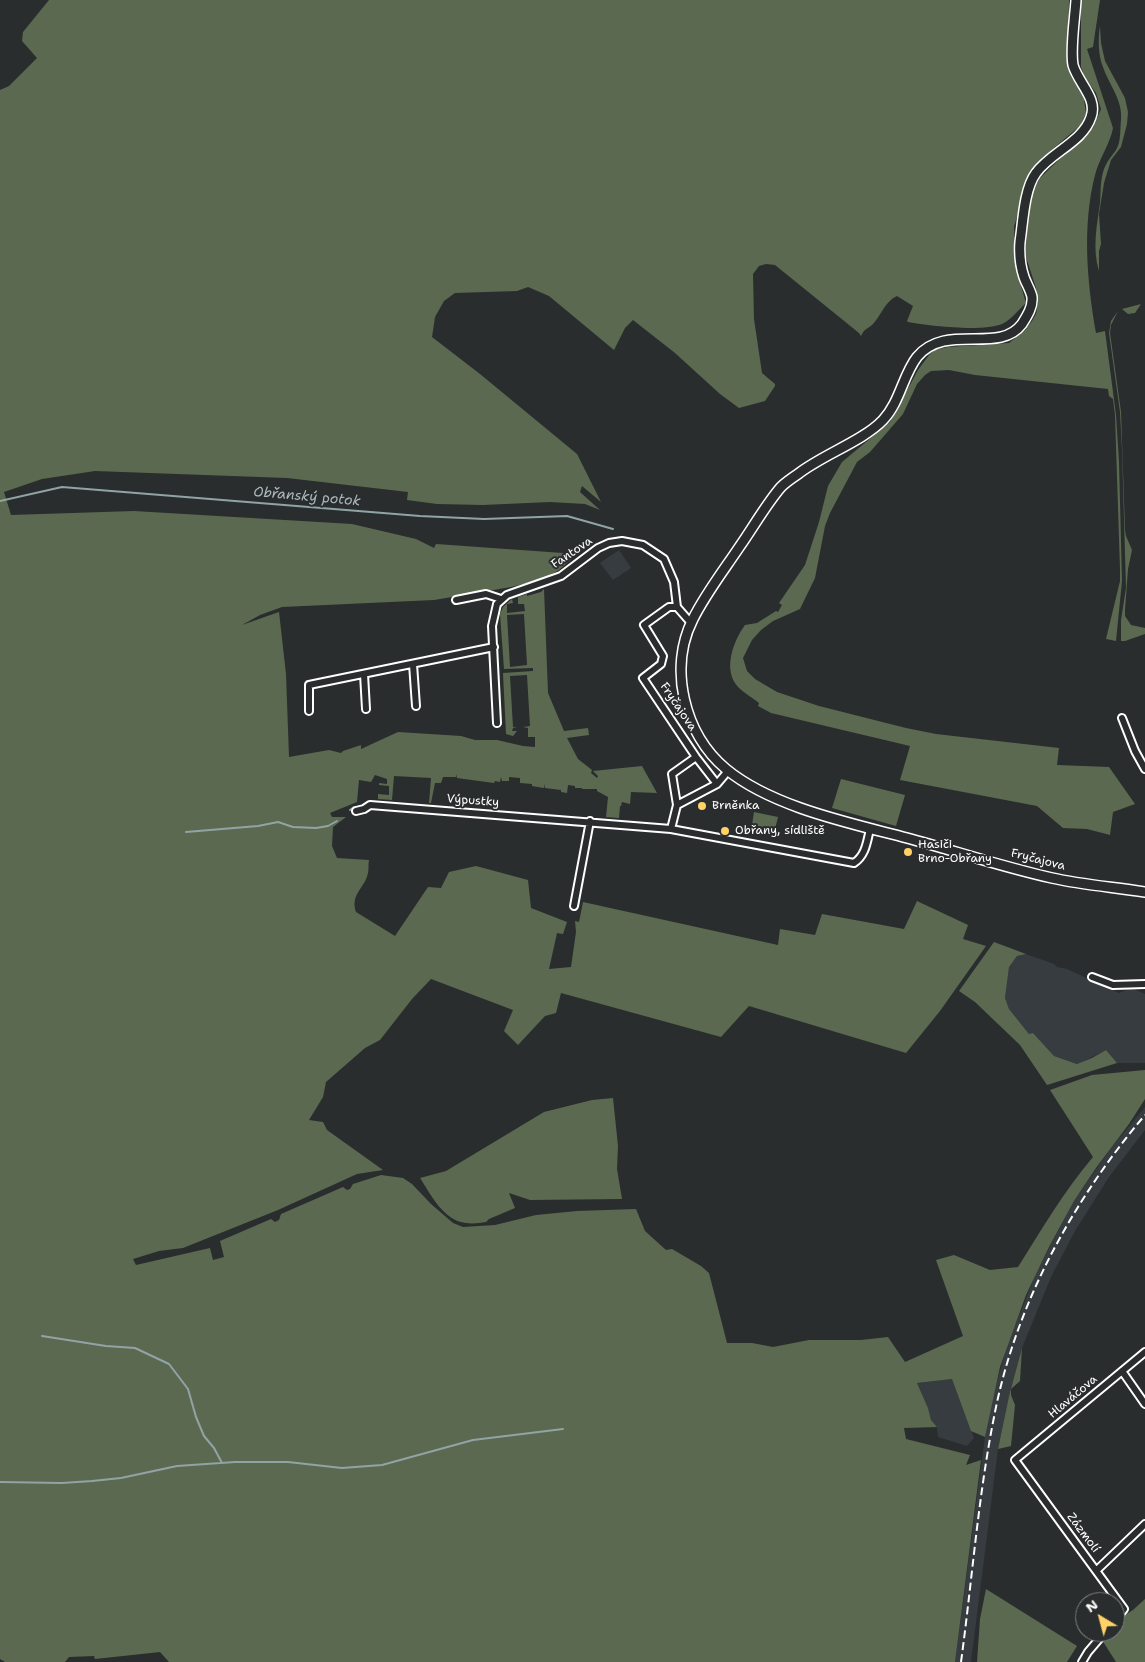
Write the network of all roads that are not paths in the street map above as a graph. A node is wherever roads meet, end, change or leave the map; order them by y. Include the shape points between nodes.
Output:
1 (1076, 0) edge
2 (501, 599) junction
3 (456, 600) dead end
4 (677, 607) junction
5 (690, 623) junction
6 (494, 647) junction
7 (413, 664) junction
8 (364, 674) junction
9 (416, 706) dead end
10 (366, 709) dead end
11 (309, 711) dead end
12 (1122, 718) dead end
13 (497, 724) dead end
14 (696, 757) junction
15 (1145, 769) edge
16 (728, 771) junction
17 (718, 784) junction
18 (678, 805) junction
19 (356, 811) dead end
20 (590, 821) junction
21 (870, 828) junction
22 (671, 829) junction
23 (1145, 892) edge
24 (574, 906) dead end
25 (1092, 977) dead end
26 (1145, 984) edge
27 (1145, 1352) edge
28 (1122, 1371) junction
29 (1145, 1404) edge
30 (1015, 1460) joint
31 (1145, 1524) edge
32 (1097, 1570) junction
33 (1112, 1592) edge
34 (1096, 1642) edge
35 (1082, 1662) edge

1 - 5 main road, Fryčajova via 1072,61 1093,110 1083,131 1043,164 1033,176 1028,190 1019,260 1032,297 1031,309 1020,327 1006,336 953,339 925,350 915,359 893,407 881,423 782,486
2 - 3 street via 486,594
2 - 4 street, Fantova via 560,576 598,548 622,541 643,545 664,559 674,582
2 - 6 street via 494,610
4 - 5 street
4 - 14 street, Fryčajova via 669,607 644,625 663,656 661,664 643,678
5 - 16 main road, Fryčajova via 680,677 686,708 697,734
6 - 7 street
6 - 13 street
7 - 8 street
7 - 9 street
8 - 10 street
8 - 11 street via 309,685
12 - 15 street
14 - 17 street, Fryčajova
14 - 18 street via 672,774
16 - 17 street
16 - 21 main road, Fryčajova via 773,797
17 - 18 street
18 - 22 street
19 - 20 street, Výpustky via 370,805
20 - 22 street, Výpustky
20 - 24 street
21 - 22 street via 863,854 854,862
21 - 23 main road, Fryčajova via 1053,878
25 - 26 street via 1113,985
27 - 28 street, Hlaváčova
28 - 29 street
28 - 30 street, Hlaváčova
30 - 32 street, Zázmolí
31 - 32 street
32 - 33 street, Zázmolí
34 - 35 street

